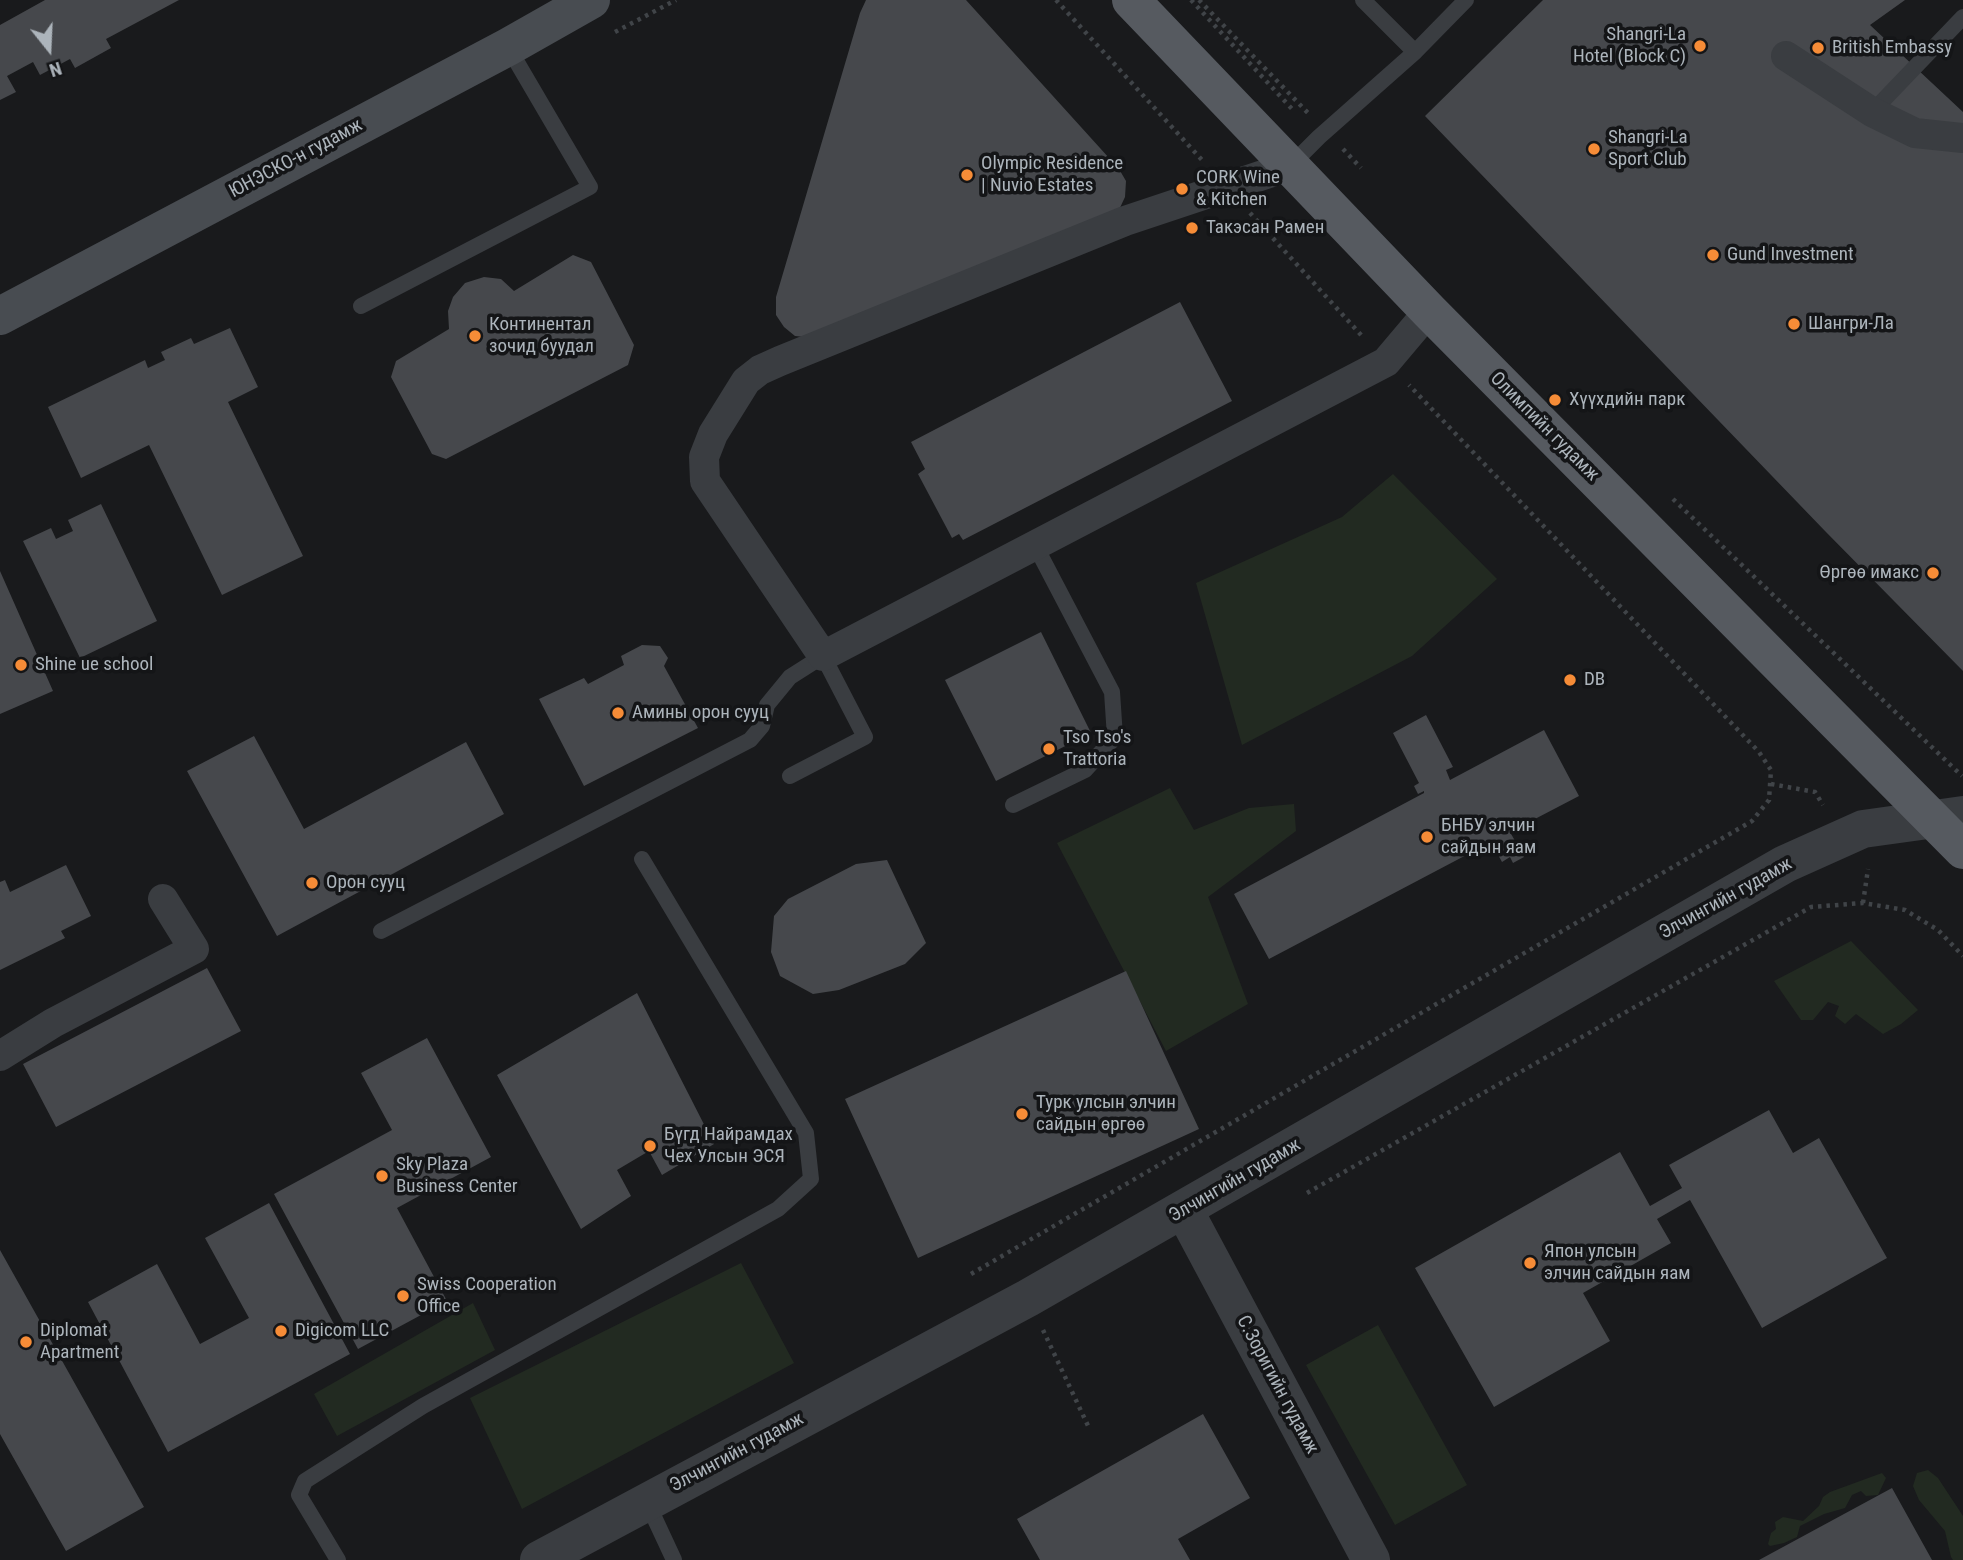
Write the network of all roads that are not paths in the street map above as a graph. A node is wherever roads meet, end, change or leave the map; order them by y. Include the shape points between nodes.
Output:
1 (591, 0) edge
2 (1130, 0) edge
3 (1363, 0) edge
4 (1466, 0) edge
5 (1963, 17) edge
6 (508, 47) junction
7 (1415, 52) junction
8 (1786, 56) dead end
9 (1872, 111) junction
10 (1963, 138) edge
11 (1290, 166) junction
12 (361, 306) dead end
13 (1429, 311) junction
14 (0, 317) edge
15 (1035, 545) junction
16 (823, 656) junction
17 (790, 776) dead end
18 (1013, 805) dead end
19 (1948, 817) edge
20 (1963, 850) edge
21 (642, 859) dead end
22 (163, 899) dead end
23 (382, 931) dead end
24 (0, 1056) edge
25 (1184, 1210) junction
26 (647, 1502) junction
27 (338, 1560) edge
28 (539, 1560) edge
29 (674, 1560) edge
30 (1371, 1560) edge

1 - 6 main road, ЮНЭСКО-н гудамж
2 - 11 main road, Олимпийн гудамж
3 - 7 lane
4 - 7 lane
5 - 9 lane
6 - 12 lane via 590,187
6 - 14 main road, ЮНЭСКО-н гудамж
7 - 11 lane
8 - 9 street
9 - 10 street via 1915,133
11 - 13 main road, Олимпийн гудамж
11 - 16 street via 1125,221 780,361 746,381 713,433 704,457 705,481
13 - 15 street via 1386,362
13 - 19 main road, Олимпийн гудамж
15 - 16 street
15 - 18 lane via 1112,692 1115,737 1085,770
16 - 17 lane via 865,737
16 - 23 lane via 790,677 767,705 762,726 750,740
19 - 20 main road, Олимпийн гудамж
19 - 25 street, Элчингийн гудамж via 1863,829 1784,864
21 - 27 lane via 806,1133 811,1178 778,1209 423,1406 305,1481 299,1494
22 - 24 street via 194,949
25 - 26 street, Элчингийн гудамж
25 - 30 street, С.Зоригийн гудамж
26 - 28 street, Элчингийн гудамж
26 - 29 lane

